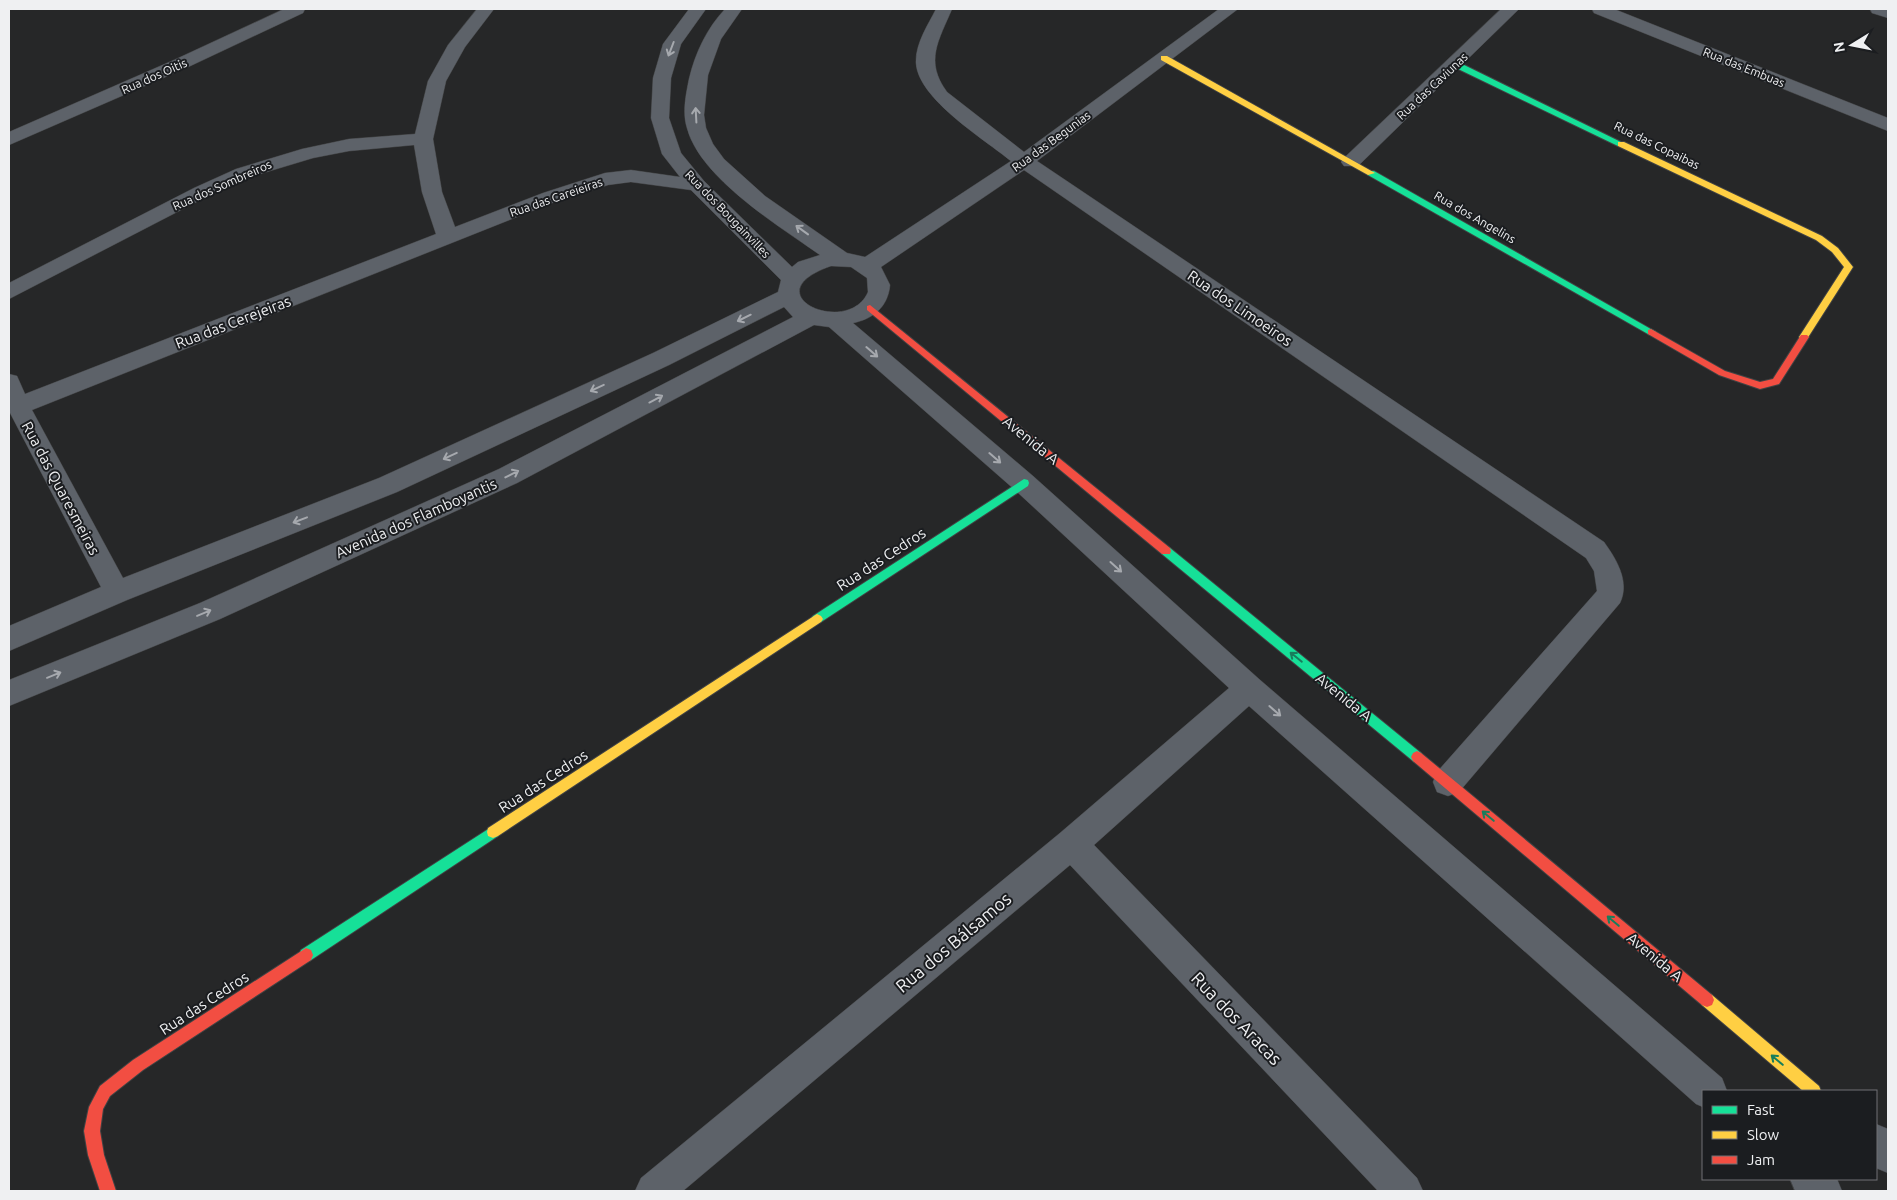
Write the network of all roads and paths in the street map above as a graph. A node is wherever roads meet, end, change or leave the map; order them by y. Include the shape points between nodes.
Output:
1 (297, 9) edge
2 (486, 9) edge
3 (698, 9) edge
4 (734, 9) edge
5 (944, 9) edge
6 (1230, 9) edge
7 (1511, 9) edge
8 (1600, 9) edge
9 (1878, 9) edge
10 (1888, 13) edge
11 (1164, 58) junction
12 (1455, 64) junction
13 (1888, 125) edge
14 (9, 139) edge
15 (423, 139) junction
16 (1024, 161) junction
17 (1351, 162) junction
18 (697, 185) junction
19 (448, 238) junction
20 (841, 258) junction
21 (867, 266) junction
22 (789, 287) junction
23 (9, 292) edge
24 (870, 308) junction
25 (823, 319) junction
26 (9, 382) edge
27 (1776, 382) joint
28 (18, 406) junction
29 (1024, 483) junction
30 (117, 592) junction
31 (9, 639) edge
32 (1249, 688) junction
33 (9, 693) edge
34 (1448, 782) junction
35 (1071, 844) junction
36 (1708, 1090) edge
37 (1813, 1090) edge
38 (1877, 1144) edge
39 (1888, 1154) edge
40 (1810, 1180) edge
41 (108, 1191) edge
42 (654, 1191) edge
43 (1404, 1191) edge
44 (1823, 1191) edge

1 - 14 street, Rua dos Oitis
2 - 15 street via 457,45 437,81
3 -> 18 street, Rua dos Bougainvilles via 672,44 662,78 660,118 672,154
20 -> 4 street, Rua dos Bougainvilles via 740,186 711,156 696,129 695,96 703,58 722,21
5 - 16 street, Rua dos Limoeiros via 925,52 924,68 930,84 940,96
6 - 11 street, Rua das Begunias
7 - 12 street, Rua das Caviunas
8 - 13 street, Rua das Embuas
9 - 10 street
11 - 16 street, Rua das Begunias
11 - 17 street, Rua dos Angelins
12 - 17 street, Rua das Caviunas
12 - 27 street, Rua das Copaibas via 1819,238 1844,258 1849,267
15 - 19 street via 432,192
15 - 23 street, Rua dos Sombreiros via 350,145 268,164 201,192
16 - 21 street, Rua das Begunias
16 - 34 street, Rua dos Limoeiros via 1595,550 1605,564 1611,580 1610,595
17 - 27 street, Rua dos Angelins via 1722,374 1760,386
18 - 19 street, Rua das Careieiras via 631,176 605,180
18 - 22 street, Rua dos Bougainvilles
19 - 28 street, Rua das Cerejeiras
20 - 21 street
20 - 22 street via 807,265
21 - 24 street via 880,281 877,299
22 - 25 street via 792,304
22 -> 30 street via 661,358 388,485
24 - 25 street, Avenida dos Flamboyantis via 854,316
34 -> 24 street, Avenida A
25 -> 29 street
33 -> 25 street, Avenida dos Flamboyantis via 210,611 508,476
26 - 28 street, Rua das Quaresmeiras
28 - 30 street, Rua das Quaresmeiras
29 -> 32 street
29 - 41 street, Rua das Cedros via 138,1065 102,1094 93,1118 93,1151
30 - 31 street
32 - 35 street, Rua dos Bálsamos
32 -> 36 street
37 -> 34 street, Avenida A
35 - 42 street, Rua dos Bálsamos
35 - 43 street, Rua dos Aracas
38 - 39 street
40 - 44 street

